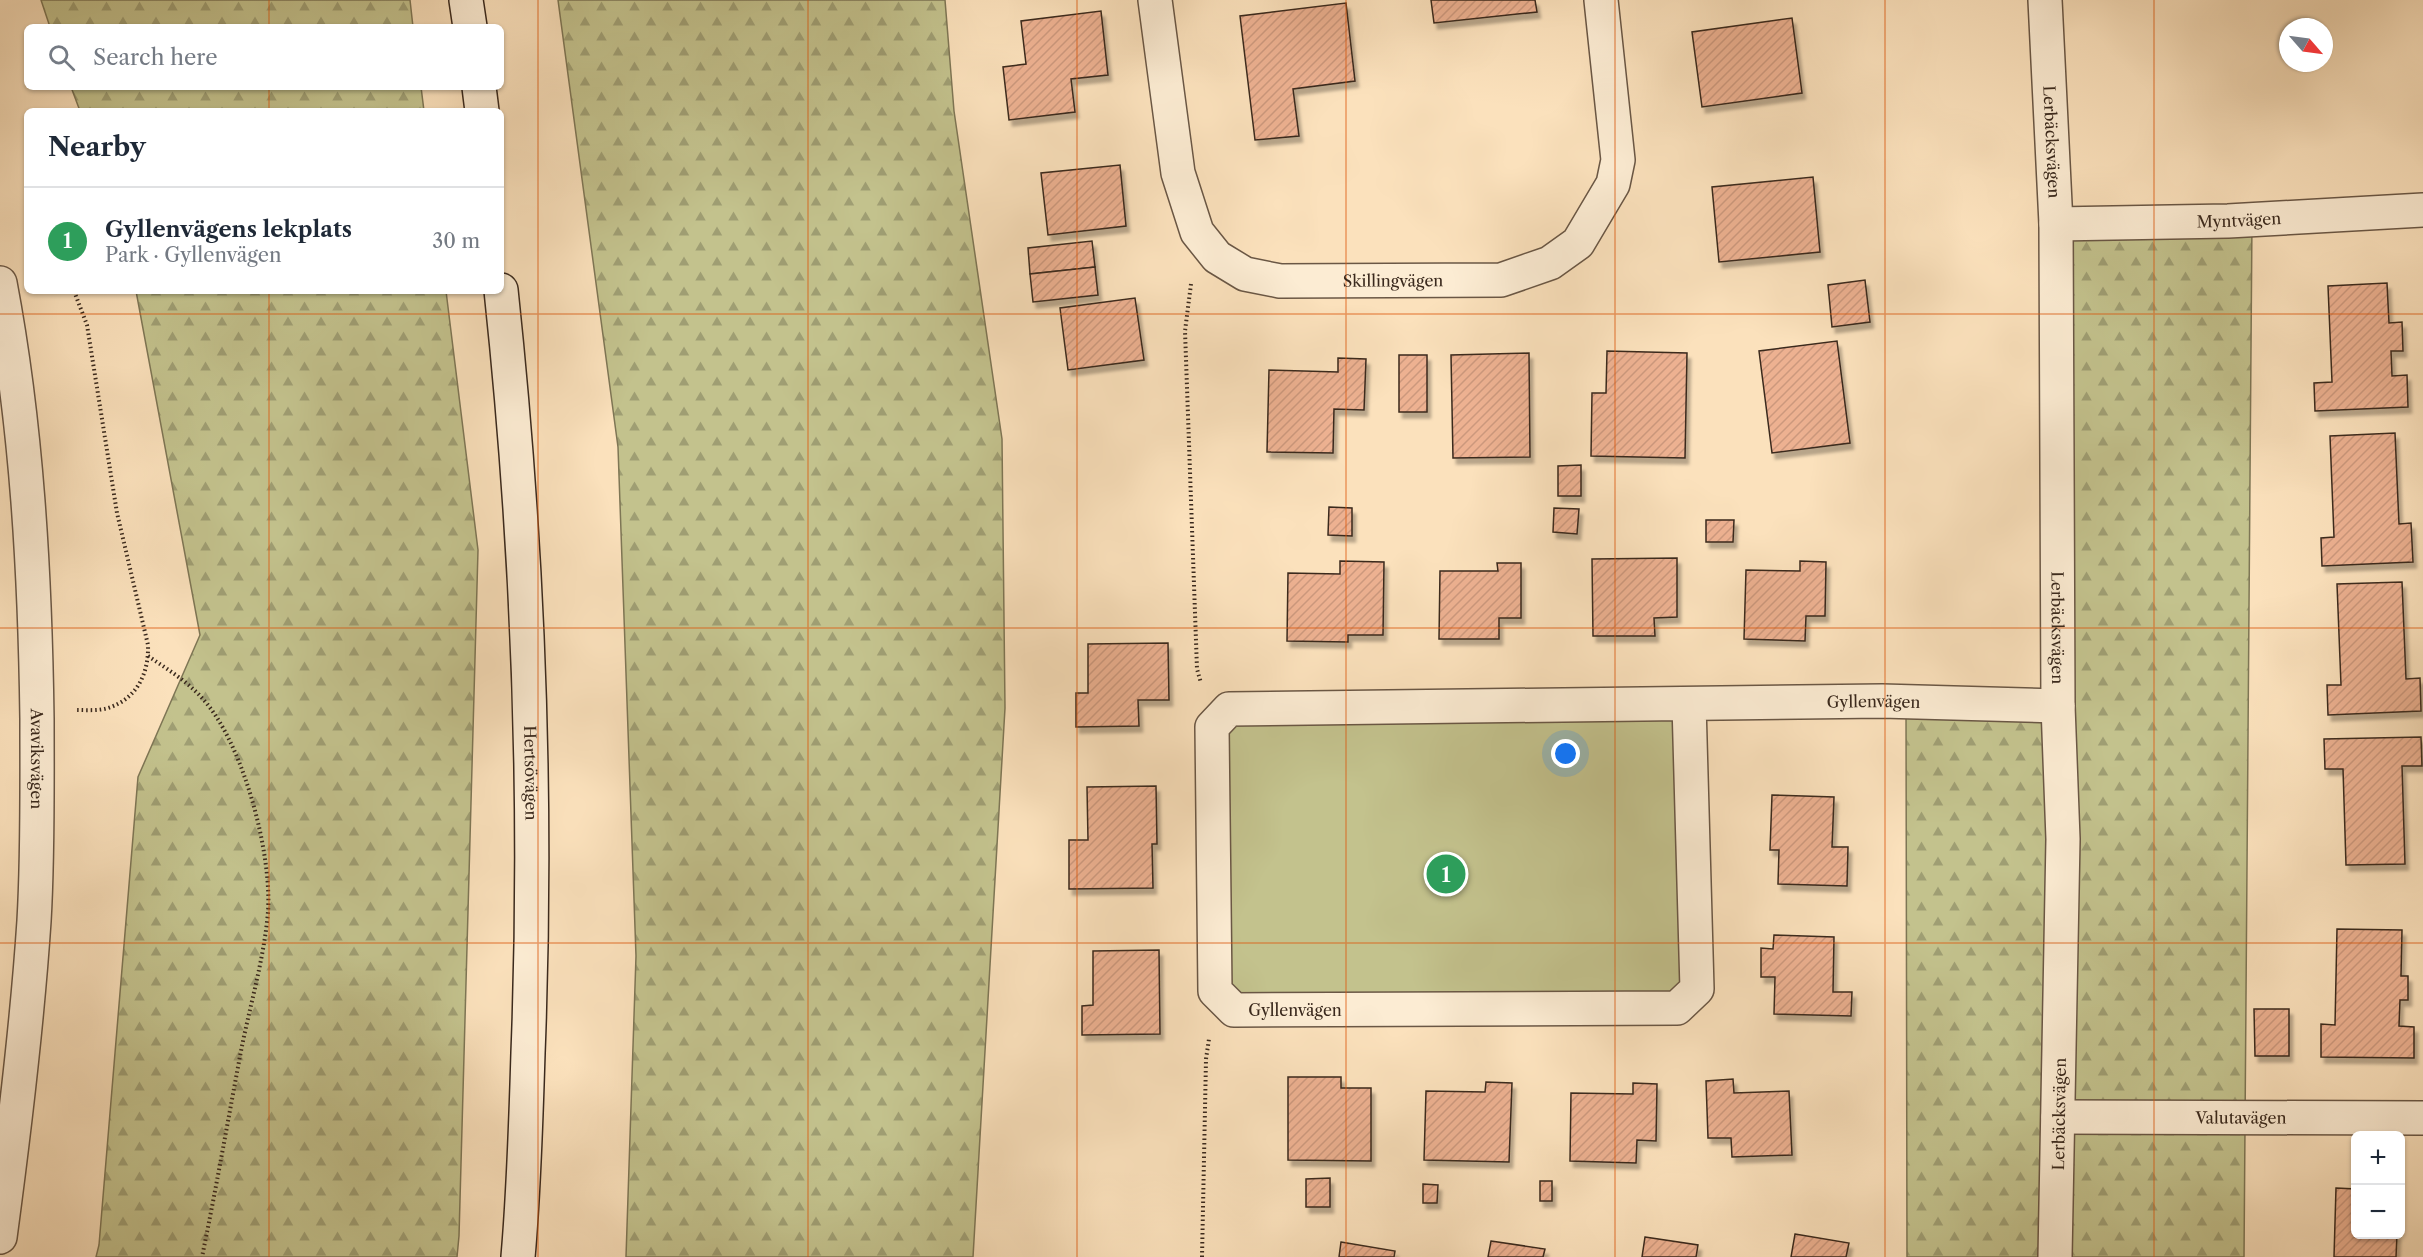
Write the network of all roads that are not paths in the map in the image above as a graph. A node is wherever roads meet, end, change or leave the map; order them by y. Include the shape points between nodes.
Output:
1 (466, 0) edge
2 (1155, 0) edge
3 (1601, 0) edge
4 (2045, 0) edge
5 (470, 24) edge
6 (479, 90) edge
7 (482, 108) edge
8 (2423, 210) edge
9 (2056, 224) junction
10 (0, 283) edge
11 (501, 294) edge
12 (1689, 704) junction
13 (2058, 706) junction
14 (2058, 1117) junction
15 (2423, 1118) edge
16 (0, 1238) edge
17 (518, 1257) edge
18 (2055, 1257) edge

1 - 5 street
2 - 3 street, Skillingvägen via 1178,173 1197,232 1217,257 1245,274 1280,280 1501,280 1550,263 1578,243 1613,184 1618,160
4 - 9 street, Lerbäcksvägen
6 - 7 street
8 - 9 street, Myntvägen via 2228,221
9 - 13 street, Lerbäcksvägen
10 - 16 street, Avaviksvägen via 17,398 30,544 36,642 38,813 34,921
11 - 17 street, Hertsövägen via 520,518 533,770 531,975
12 - 12 street, Gyllenvägen via 1696,989 1677,1008 1234,1010 1215,991 1212,727 1229,709
12 - 13 street, Gyllenvägen via 1882,701
13 - 14 street, Lerbäcksvägen via 2063,839
14 - 15 street, Valutavägen
14 - 18 street, Lerbäcksvägen

